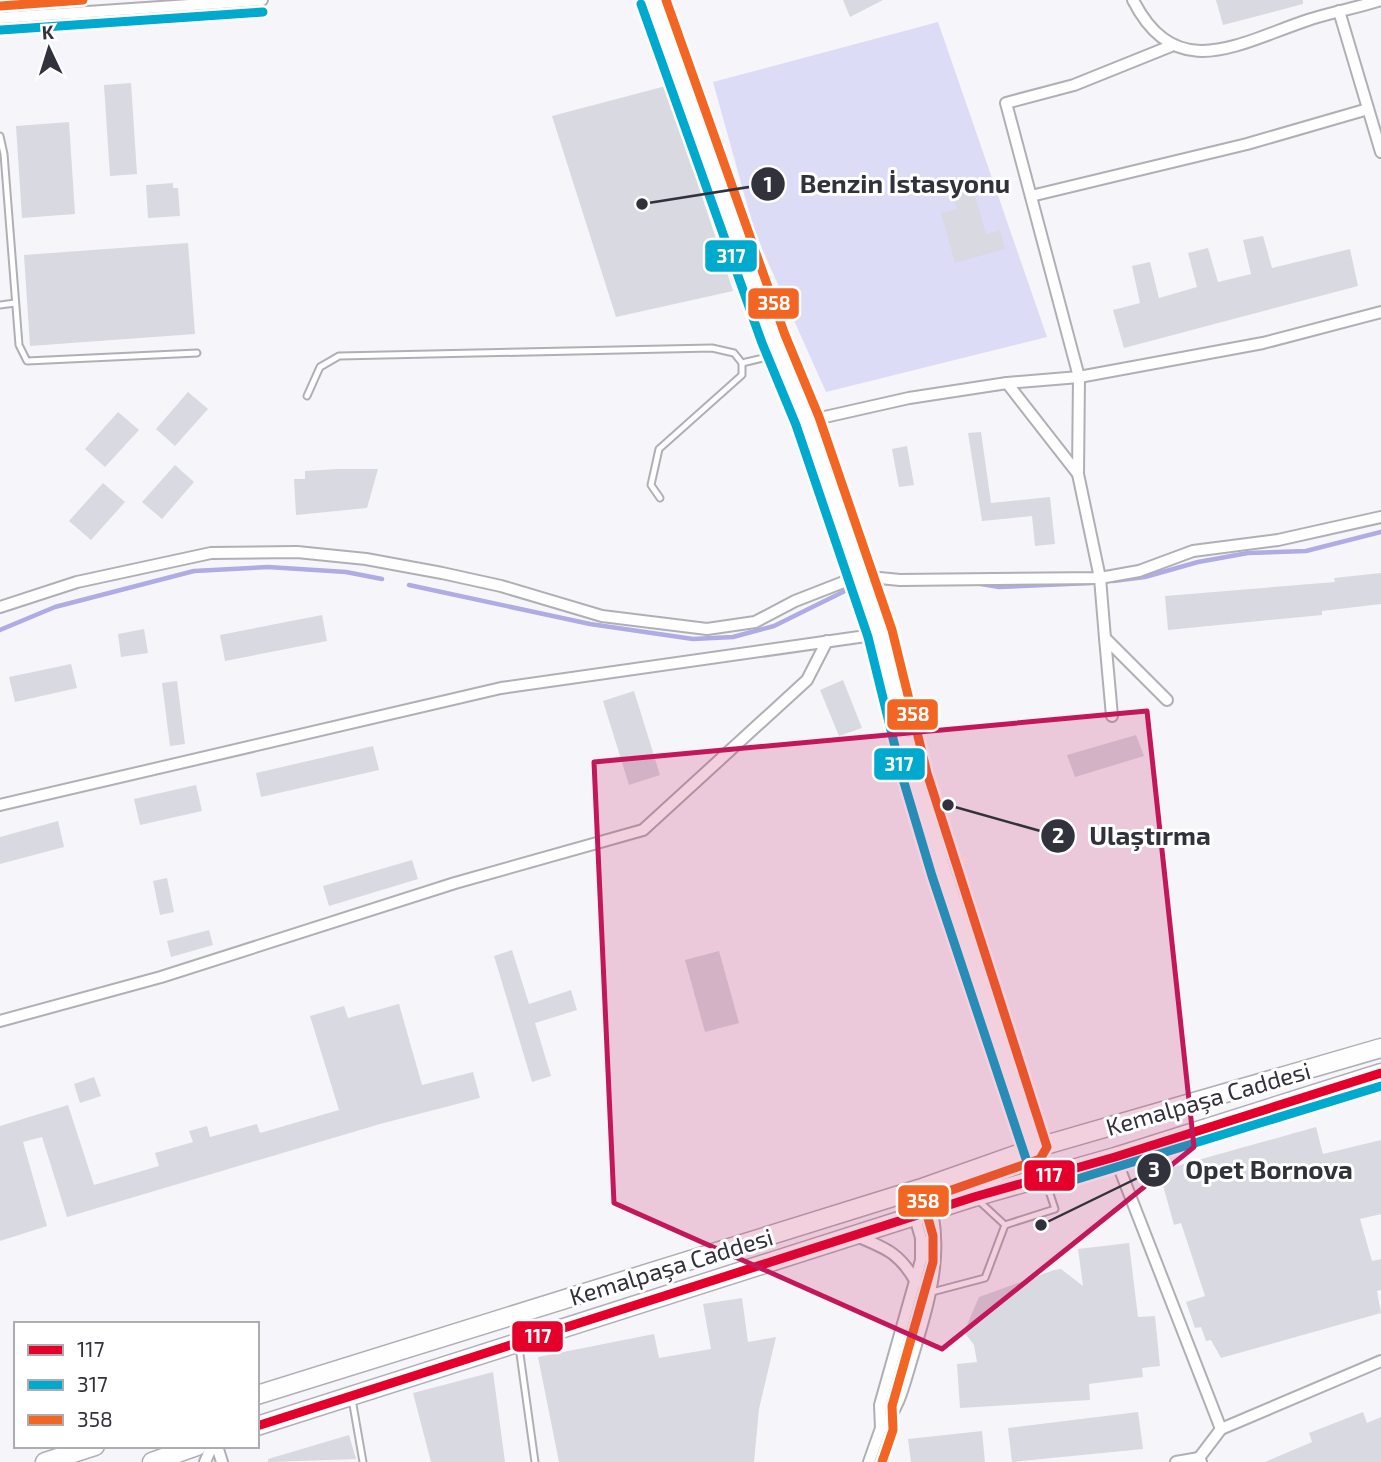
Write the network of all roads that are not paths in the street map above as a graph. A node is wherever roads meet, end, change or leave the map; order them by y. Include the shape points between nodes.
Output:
1 (262, 0) edge
2 (653, 0) edge
3 (1133, 0) edge
4 (1381, 1) edge
5 (174, 3) edge
6 (146, 4) edge
7 (1339, 11) junction
8 (0, 18) edge
9 (1171, 46) junction
10 (1368, 109) junction
11 (0, 136) edge
12 (1381, 152) edge
13 (1031, 196) junction
14 (15, 303) junction
15 (0, 305) edge
16 (1381, 312) edge
17 (197, 353) dead end
18 (780, 354) junction
19 (742, 363) junction
20 (1079, 377) junction
21 (1007, 383) junction
22 (307, 396) dead end
23 (807, 421) junction
24 (1078, 474) junction
25 (660, 498) dead end
26 (1381, 517) edge
27 (859, 576) junction
28 (1100, 578) junction
29 (0, 607) edge
30 (880, 634) junction
31 (1105, 638) junction
32 (827, 641) junction
33 (1167, 700) dead end
34 (1112, 716) dead end
35 (0, 805) edge
36 (0, 1021) edge
37 (1381, 1048) edge
38 (1381, 1073) edge
39 (1035, 1148) junction
40 (1115, 1157) junction
41 (1044, 1176) junction
42 (917, 1189) junction
43 (974, 1197) junction
44 (934, 1211) junction
45 (915, 1217) junction
46 (1005, 1225) junction
47 (854, 1235) junction
48 (916, 1282) junction
49 (932, 1292) junction
50 (518, 1343) junction
51 (1381, 1361) edge
52 (259, 1394) edge
53 (351, 1396) junction
54 (259, 1425) edge
55 (881, 1428) junction
56 (1221, 1429) junction
57 (89, 1448) edge
58 (191, 1448) edge
59 (1200, 1460) edge
60 (45, 1462) edge
61 (152, 1462) edge
62 (363, 1462) edge
63 (535, 1462) edge
64 (869, 1462) edge
65 (1176, 1462) edge

1 - 5 street
2 - 18 street
3 - 9 street via 1152,32
4 - 7 street
5 - 6 street
6 - 8 street
7 - 9 street via 1226,49 1191,53
7 - 10 street
9 - 13 street via 1074,85 1006,103
10 - 12 street
10 - 13 street via 1247,144
11 - 14 lane
13 - 20 street
14 - 15 lane
14 - 17 lane via 19,345 27,361
16 - 20 street via 1263,343
18 - 19 lane
18 - 23 street
19 - 22 lane via 734,353 712,348 339,356 320,367
19 - 25 lane via 742,375 659,449 651,485
20 - 21 street
20 - 24 street
21 - 23 street via 909,398
21 - 24 street
23 - 27 street
24 - 28 street
26 - 28 street via 1278,540 1193,551 1139,571
27 - 28 street via 900,580
27 - 29 street via 755,622 706,629 601,616 442,573 297,552 211,553 77,582
27 - 30 street
28 - 31 street
30 - 32 street
30 - 39 street via 915,776
31 - 33 street
31 - 34 street
32 - 35 street via 501,688
32 - 36 street via 807,680 643,830 455,883 161,977
37 - 39 main road, Kemalpaşa Caddesi
38 - 40 main road, Kemalpaşa Caddesi
39 - 41 street
39 - 42 main road, Kemalpaşa Caddesi
40 - 41 main road, Kemalpaşa Caddesi
40 - 56 street
41 - 43 main road, Kemalpaşa Caddesi
41 - 46 lane via 1055,1209
42 - 44 street
42 - 45 main road
42 - 52 main road, Kemalpaşa Caddesi
43 - 44 main road, Kemalpaşa Caddesi
43 - 46 lane
44 - 45 main road, Kemalpaşa Caddesi
44 - 49 street via 937,1259
45 - 47 main road, Kemalpaşa Caddesi
45 - 48 street via 921,1249
46 - 49 lane via 985,1279
47 - 48 street via 895,1253
47 - 50 main road, Kemalpaşa Caddesi
48 - 55 street via 880,1405
49 - 55 street via 896,1411
50 - 53 main road, Kemalpaşa Caddesi
50 - 63 lane
51 - 56 street
53 - 54 main road, Kemalpaşa Caddesi
53 - 62 lane
55 - 64 street
56 - 59 street
57 - 60 main road
58 - 61 main road
59 - 65 street

